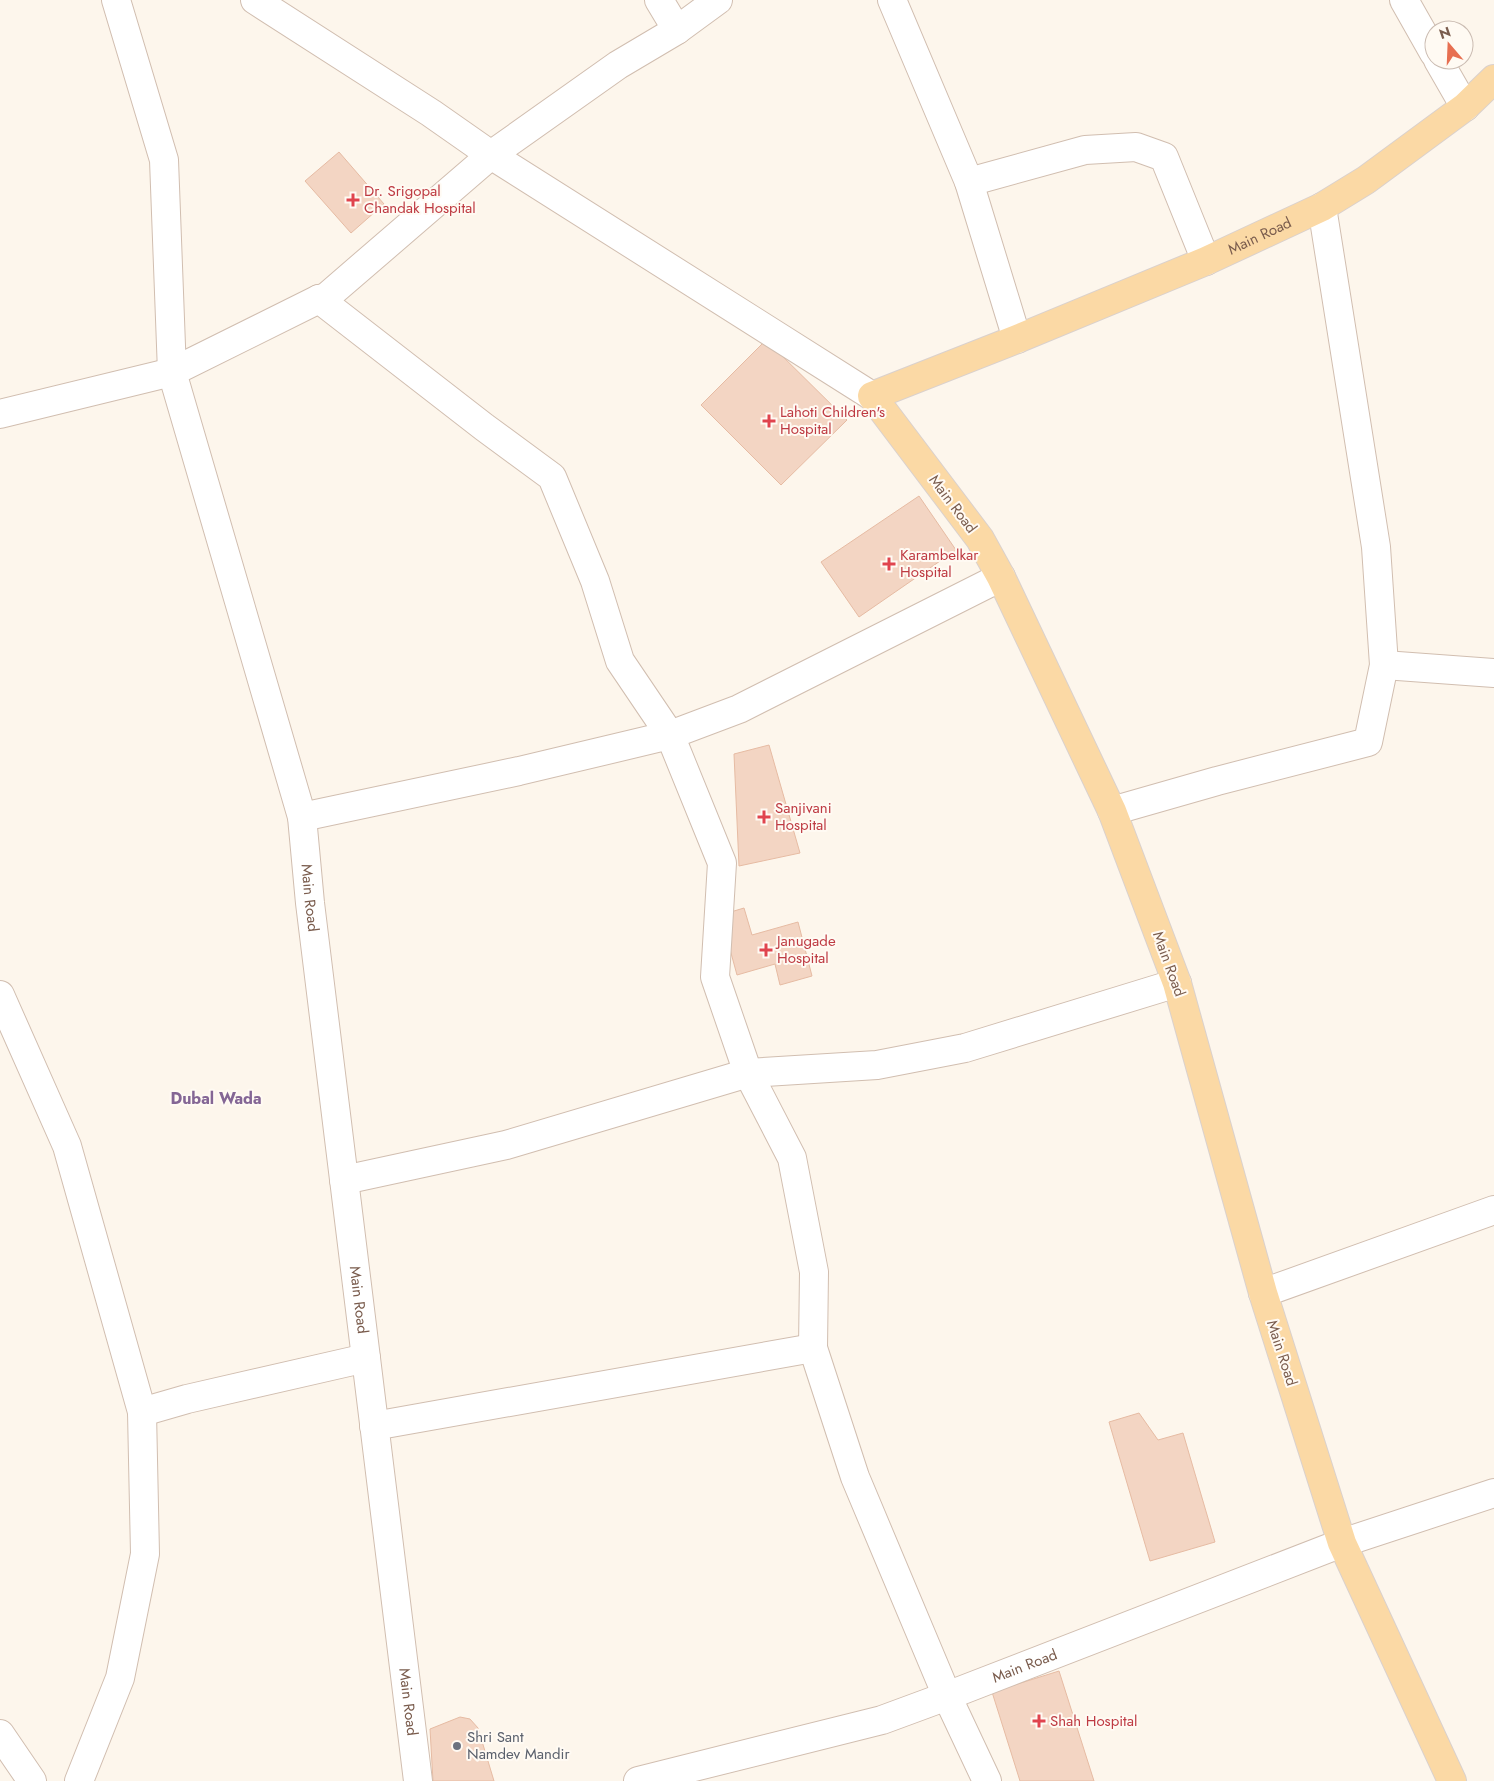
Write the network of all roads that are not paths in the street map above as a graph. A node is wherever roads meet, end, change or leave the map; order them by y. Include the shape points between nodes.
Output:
1 (116, 0) edge
2 (255, 0) edge
3 (659, 0) edge
4 (718, 0) edge
5 (892, 0) edge
6 (1404, 0) edge
7 (677, 30) junction
8 (1424, 35) edge
9 (1444, 70) edge
10 (1494, 79) edge
11 (1465, 107) junction
12 (491, 155) junction
13 (968, 182) junction
14 (1322, 207) junction
15 (1206, 261) junction
16 (319, 299) junction
17 (1017, 339) junction
18 (172, 372) junction
19 (872, 396) junction
20 (0, 414) edge
21 (1001, 577) junction
22 (1384, 665) junction
23 (1494, 673) edge
24 (670, 735) junction
25 (1112, 811) junction
26 (302, 817) junction
27 (1178, 983) junction
28 (1, 994) edge
29 (748, 1073) junction
30 (344, 1180) junction
31 (1494, 1210) edge
32 (1262, 1293) junction
33 (813, 1348) junction
34 (366, 1358) junction
35 (142, 1412) junction
36 (374, 1426) junction
37 (1494, 1493) edge
38 (1342, 1543) junction
39 (947, 1696) junction
40 (0, 1734) edge
41 (32, 1781) edge
42 (79, 1781) edge
43 (418, 1781) edge
44 (638, 1781) edge
45 (986, 1781) edge
46 (1452, 1781) edge

1 - 18 street, Main Road via 164,160
2 - 12 street
3 - 7 street
4 - 7 street
5 - 13 street
6 - 8 street
7 - 12 street via 618,65
9 - 11 street
10 - 11 main road, Main Road
11 - 14 main road, Main Road via 1366,180
12 - 16 street via 324,299
12 - 19 street
13 - 15 street via 1085,150 1136,147 1164,157
13 - 17 street
14 - 15 main road, Main Road
14 - 22 street via 1376,546
15 - 17 main road, Main Road
16 - 18 street
16 - 24 street via 552,477 595,581 620,661
17 - 19 main road, Main Road
18 - 20 street
18 - 26 street, Main Road
19 - 21 main road, Main Road via 980,539
21 - 24 street via 739,709
21 - 25 main road, Main Road
22 - 23 street
22 - 25 street via 1368,742
24 - 26 street
24 - 29 street via 722,863 715,977
25 - 27 main road, Main Road
26 - 30 street, Main Road
27 - 29 street via 965,1048 877,1065
27 - 32 main road, Main Road
28 - 35 street via 68,1146
29 - 30 street via 506,1145
29 - 33 street via 792,1158 814,1272
30 - 34 street, Main Road
31 - 32 street
32 - 38 main road, Main Road
33 - 36 street
33 - 39 street via 855,1477
34 - 35 street
34 - 36 street, Main Road
35 - 42 street via 146,1554 120,1678
36 - 43 street, Main Road
37 - 38 street
38 - 39 street, Main Road
38 - 46 main road
39 - 44 street, Main Road via 882,1720
39 - 45 street
40 - 41 street

